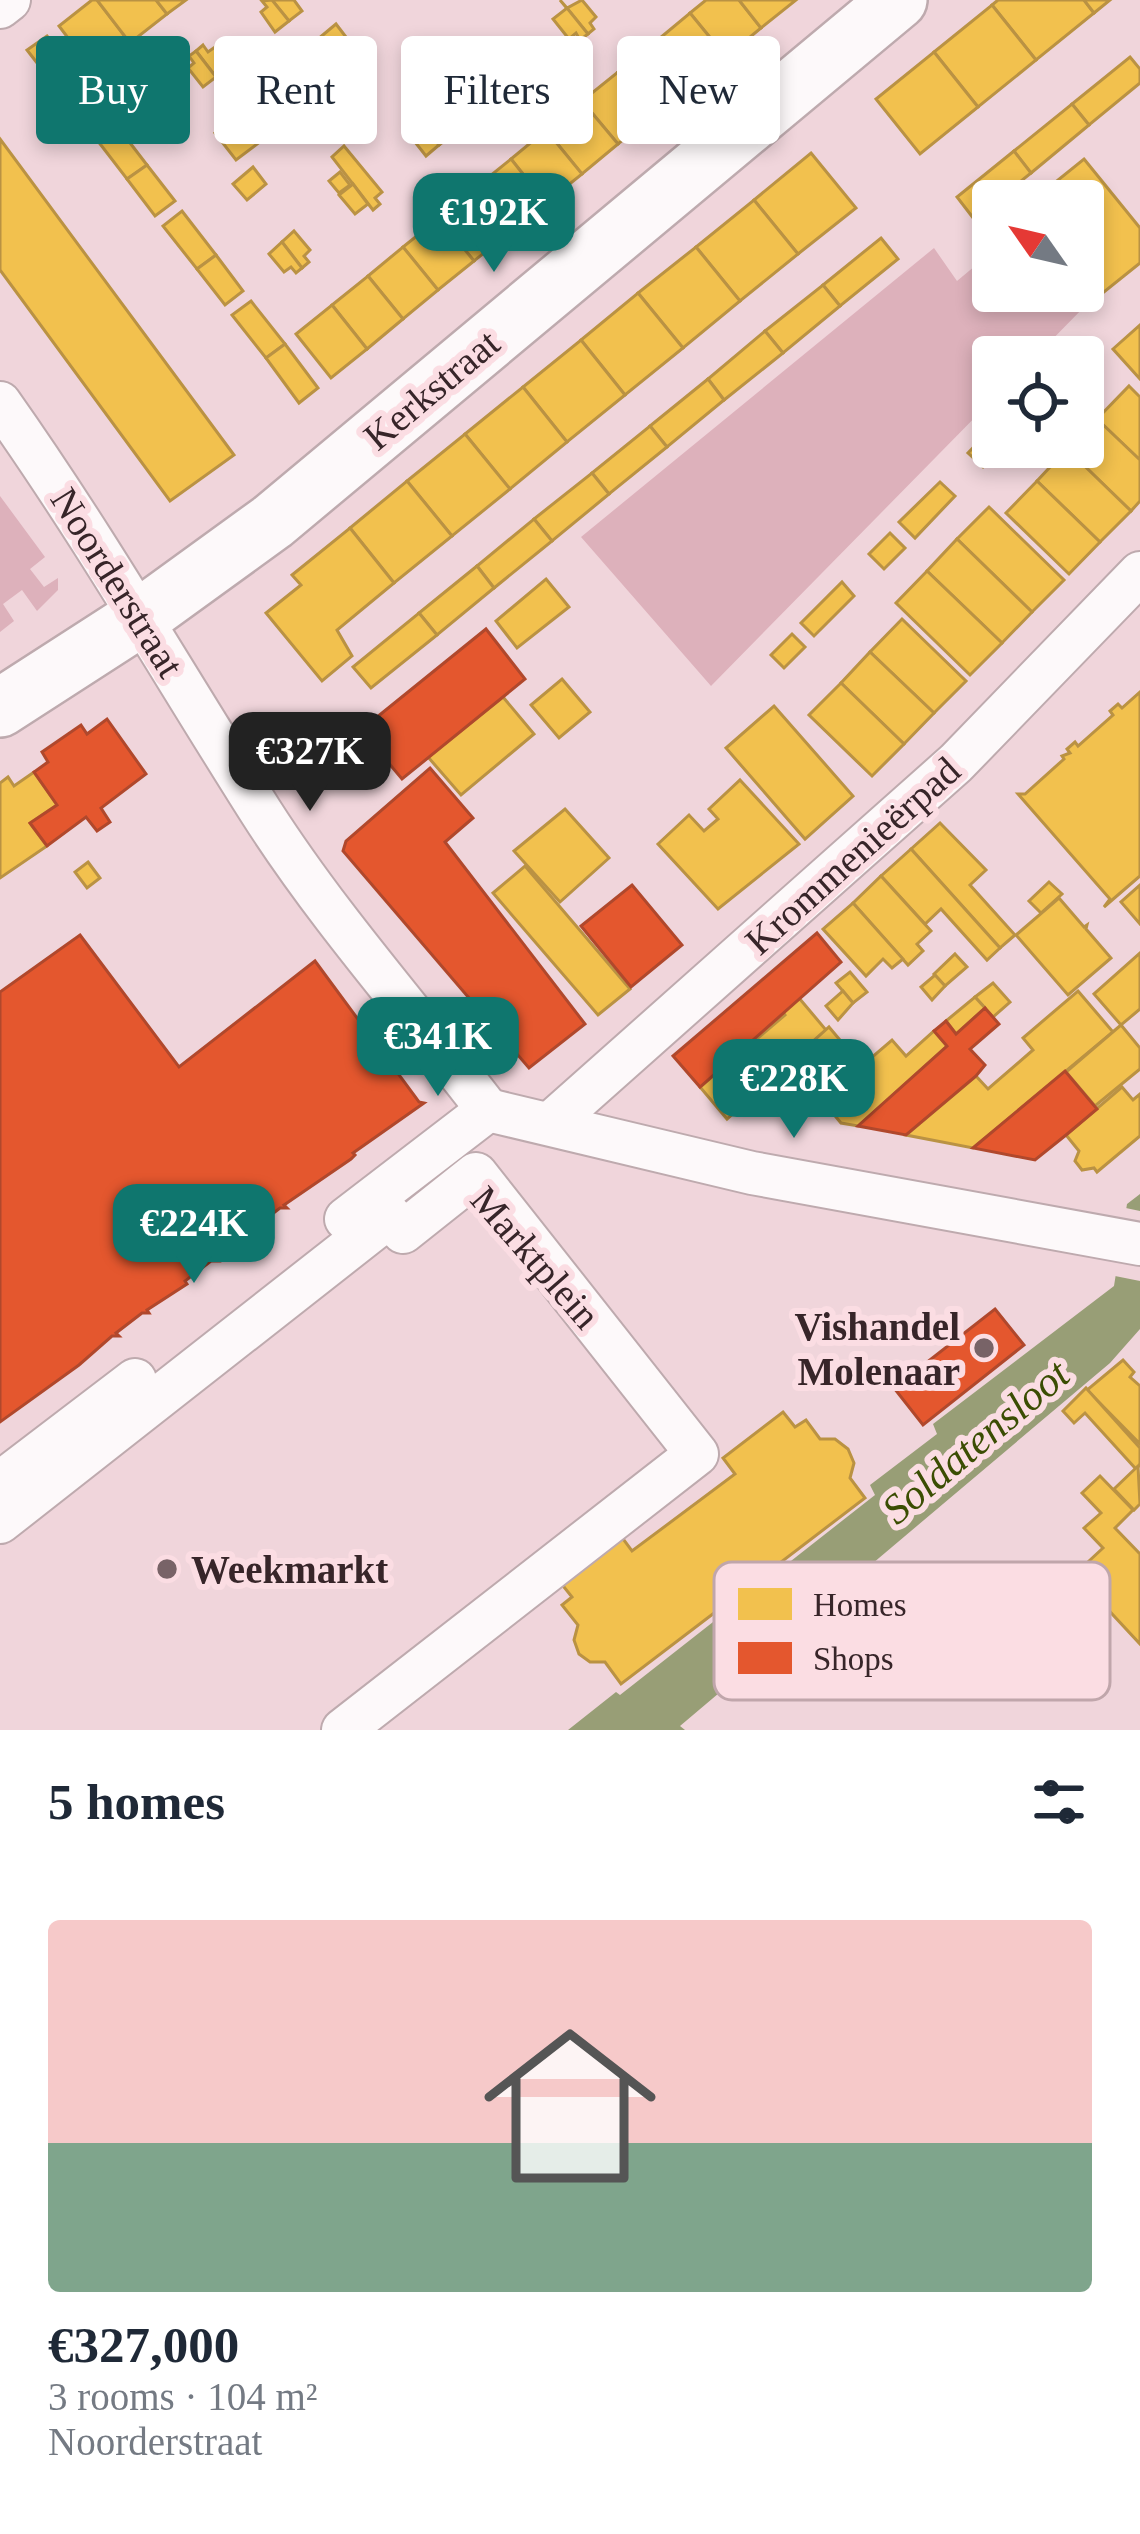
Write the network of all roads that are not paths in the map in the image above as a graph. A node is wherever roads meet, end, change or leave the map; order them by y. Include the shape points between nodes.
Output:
1 (9, 0) edge
2 (898, 0) edge
3 (0, 7) edge
4 (0, 404) edge
5 (1140, 572) edge
6 (141, 616) junction
7 (0, 708) edge
8 (488, 1110) junction
9 (551, 1124) junction
10 (1140, 1244) edge
11 (0, 1483) edge
12 (0, 1522) edge
13 (344, 1730) edge

1 - 3 street
2 - 6 street, Kerkstraat via 272,522
4 - 6 street, Noorderstraat
5 - 9 street, Krommenieërpad via 956,763
6 - 7 street, Kerkstraat
6 - 8 street, Noorderstraat via 306,877
8 - 9 street
8 - 11 street
9 - 10 street via 752,1173
12 - 13 street, Marktplein via 390,1216 403,1232 476,1174 697,1454

